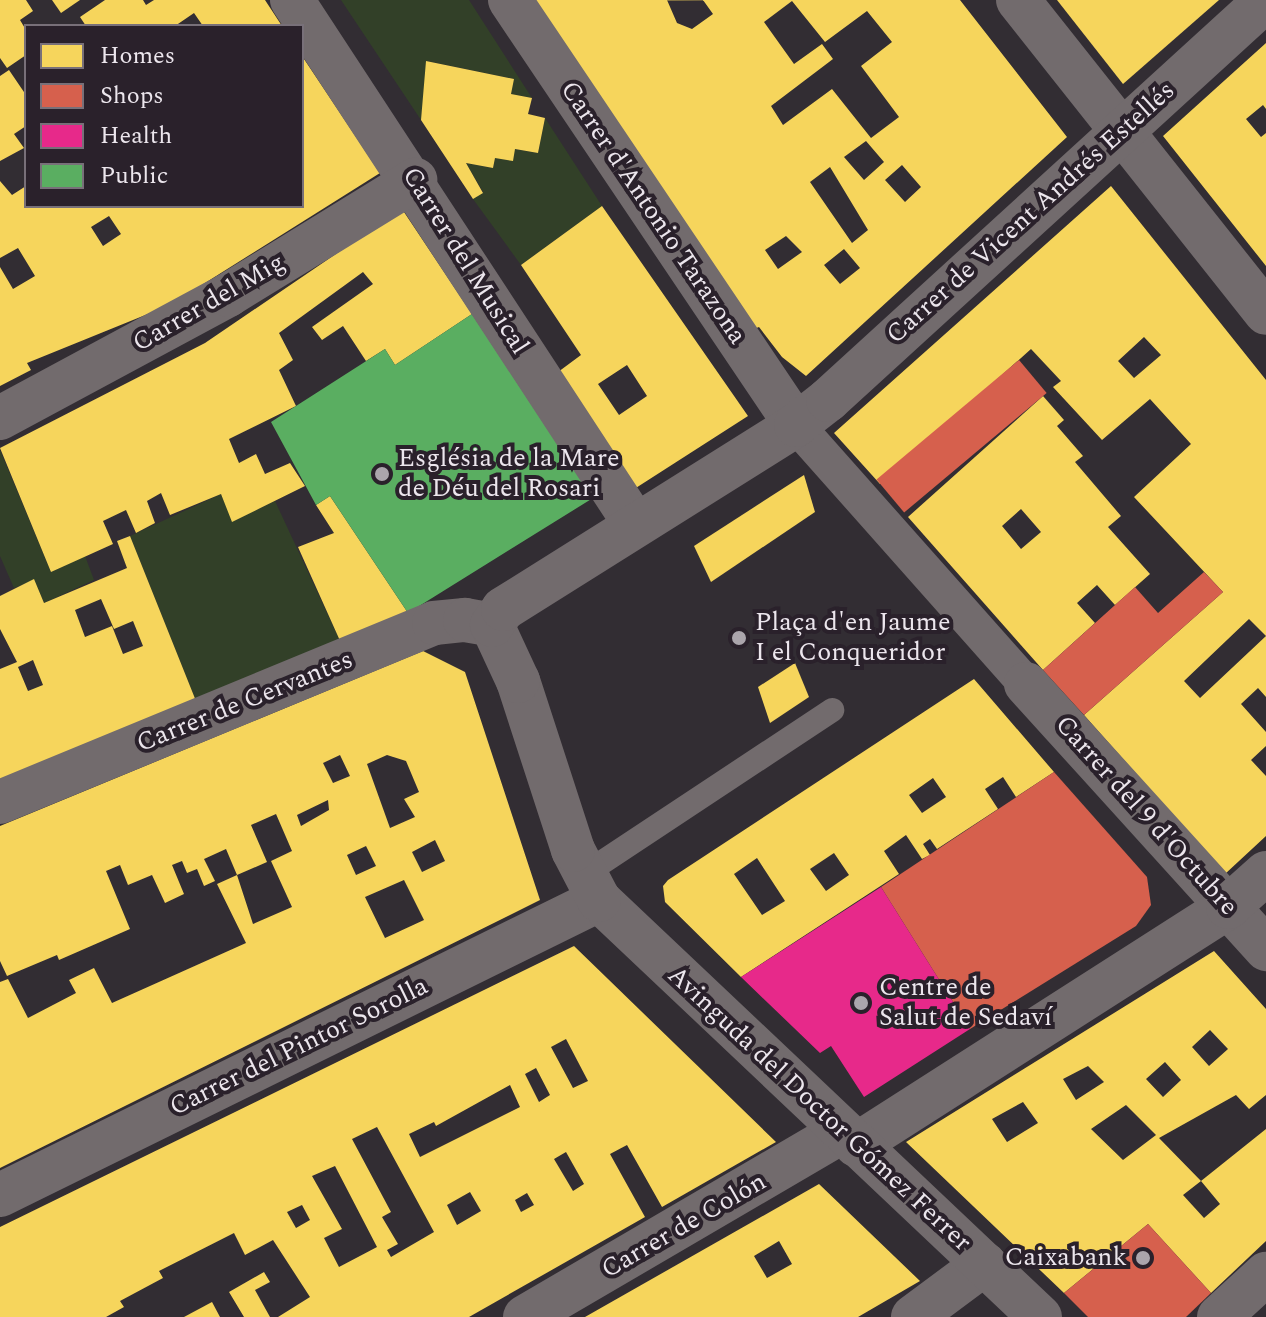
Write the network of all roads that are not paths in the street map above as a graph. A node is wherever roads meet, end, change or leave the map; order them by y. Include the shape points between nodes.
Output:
1 (292, 0) edge
2 (510, 0) edge
3 (1018, 0) edge
4 (1266, 0) edge
5 (1121, 130) junction
6 (415, 180) junction
7 (1266, 313) edge
8 (0, 418) edge
9 (796, 425) junction
10 (635, 524) junction
11 (492, 625) junction
12 (1026, 684) joint
13 (832, 710) dead end
14 (0, 802) edge
15 (1266, 873) edge
16 (591, 888) junction
17 (1228, 907) junction
18 (1266, 949) edge
19 (849, 1139) junction
20 (0, 1195) edge
21 (984, 1264) junction
22 (1266, 1274) edge
23 (525, 1317) edge
24 (913, 1317) edge
25 (1040, 1317) edge
26 (1219, 1317) edge

1 - 6 street, Carrer del Musical
2 - 9 street, Carrer d'Antonio Tarazona
3 - 5 street
4 - 5 street, Carrer de Vicent Andrés Estellés
5 - 7 street
5 - 9 street, Carrer de Vicent Andrés Estellés
6 - 8 street, Carrer del Mig via 228,295
6 - 10 street, Carrer del Musical
9 - 10 street
9 - 12 street
10 - 11 street via 503,609
11 - 14 street, Carrer de Cervantes via 465,620 434,623
11 - 16 street via 518,681
12 - 17 street, Carrer del 9 d'Octubre
13 - 16 lane
15 - 17 street, Carrer de Colón
16 - 19 street, Avinguda del Doctor Gómez Ferrer
16 - 20 street, Carrer del Pintor Sorolla
17 - 18 street, Carrer del 9 d'Octubre
17 - 19 street, Carrer de Colón
19 - 21 street, Avinguda del Doctor Gómez Ferrer
19 - 23 street, Carrer de Colón
21 - 24 street
21 - 25 street, Avinguda del Doctor Gómez Ferrer
22 - 26 street

